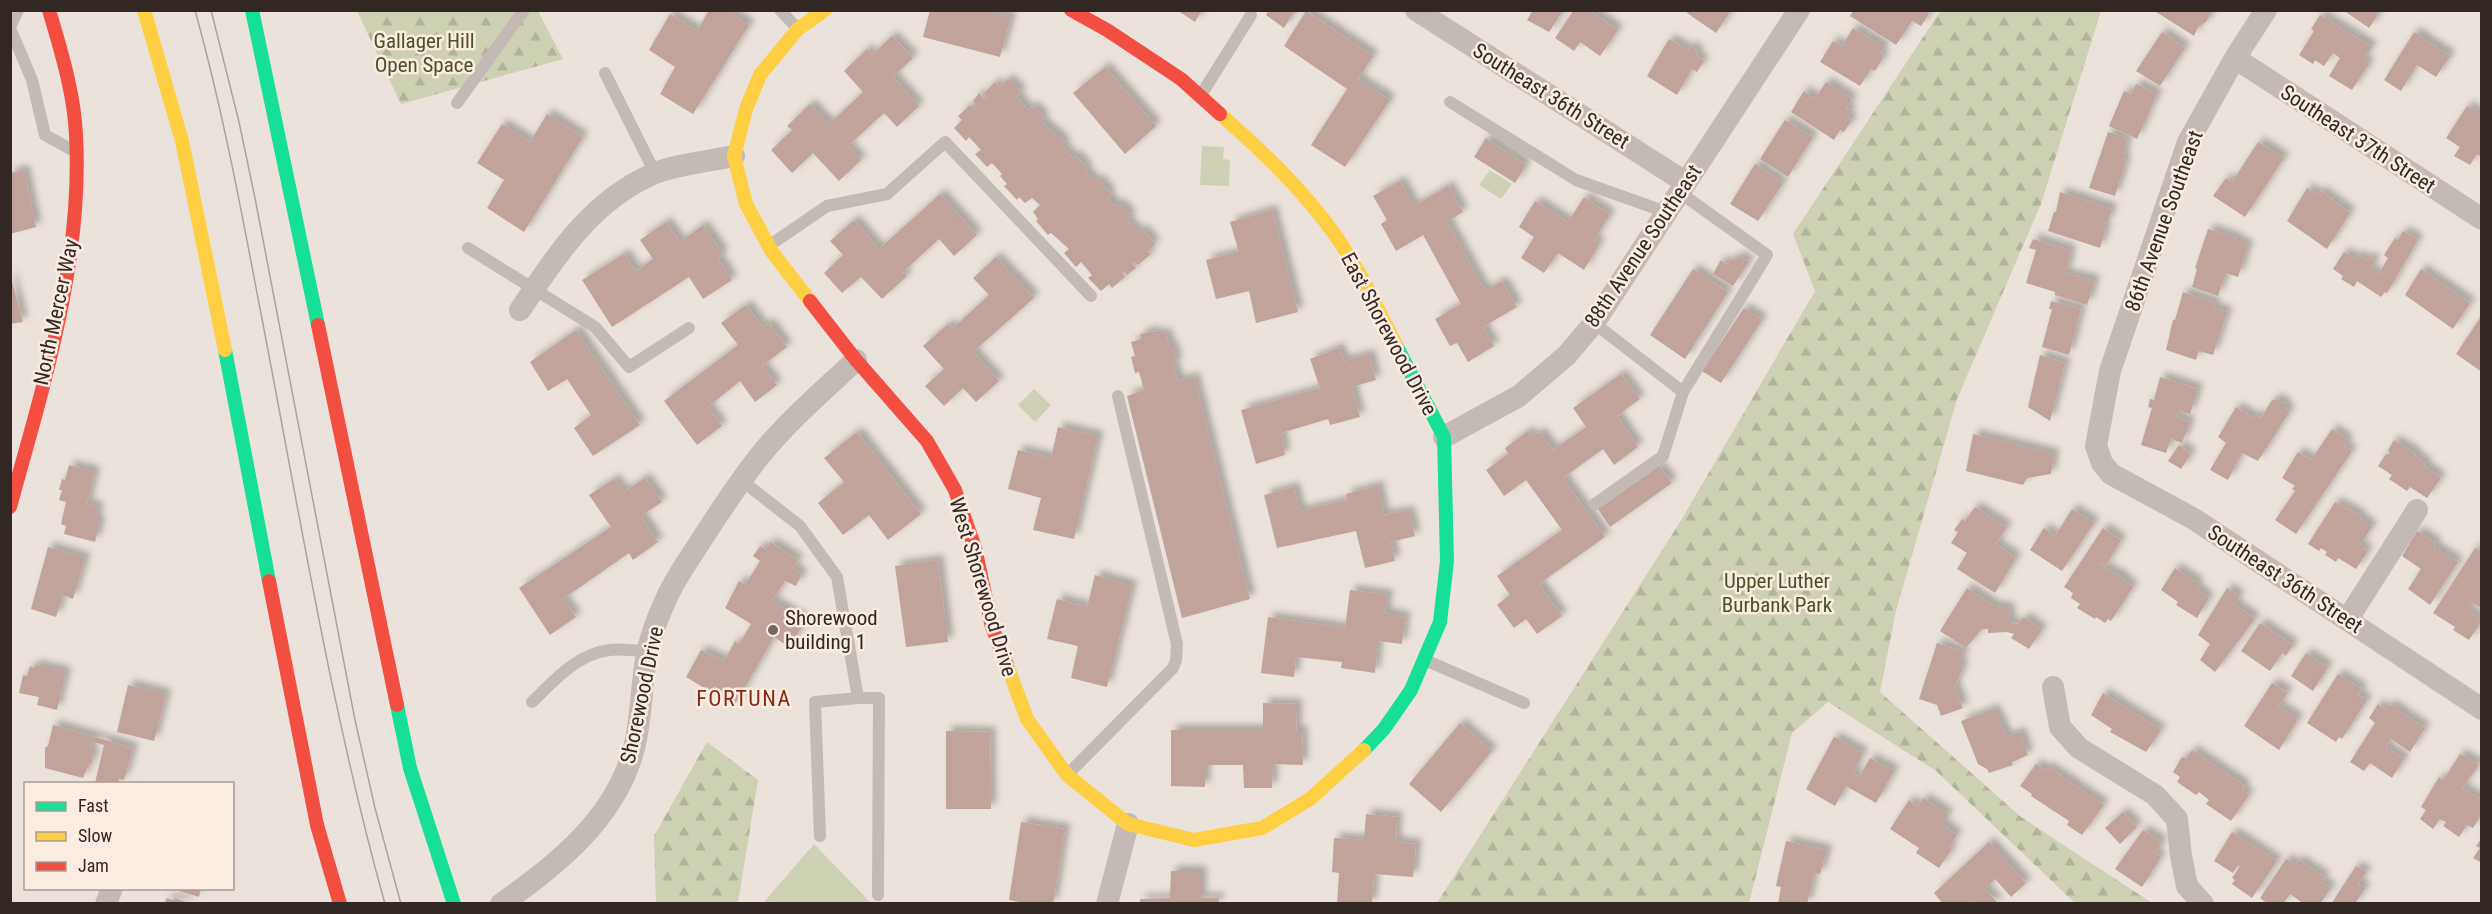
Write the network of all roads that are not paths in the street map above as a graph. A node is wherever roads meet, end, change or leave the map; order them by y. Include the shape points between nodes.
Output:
1 (18, 10) edge
2 (49, 10) edge
3 (144, 10) edge
4 (252, 10) edge
5 (524, 10) edge
6 (780, 10) edge
7 (825, 10) edge
8 (1071, 10) edge
9 (1416, 10) edge
10 (1799, 10) edge
11 (2266, 10) edge
12 (1251, 15) dead end
13 (10, 28) edge
14 (798, 29) junction
15 (2235, 58) junction
16 (604, 73) dead end
17 (1200, 96) junction
18 (1450, 102) dead end
19 (457, 103) dead end
20 (77, 153) junction
21 (734, 156) junction
22 (655, 172) junction
23 (1682, 187) junction
24 (1666, 212) junction
25 (2481, 219) edge
26 (769, 246) junction
27 (468, 248) dead end
28 (533, 290) junction
29 (1090, 296) dead end
30 (520, 309) dead end
31 (1594, 323) junction
32 (689, 328) dead end
33 (856, 360) junction
34 (1683, 392) junction
35 (1118, 396) dead end
36 (1444, 436) junction
37 (2096, 446) joint
38 (741, 480) junction
39 (1595, 504) dead end
40 (10, 507) edge
41 (2417, 510) dead end
42 (2347, 620) junction
43 (647, 651) junction
44 (1424, 659) junction
45 (2053, 687) dead end
46 (858, 698) junction
47 (532, 702) dead end
48 (1524, 702) dead end
49 (2481, 709) edge
50 (1357, 758) joint
51 (1067, 775) junction
52 (1128, 824) junction
53 (820, 836) dead end
54 (878, 895) dead end
55 (340, 903) edge
56 (454, 903) edge
57 (501, 903) edge
58 (1107, 903) edge
59 (2203, 903) edge

1 - 13 lane
2 - 20 main road, North Mercer Way via 61,41 72,94
3 - 55 main road via 182,141 210,269 297,733 317,825
4 - 56 main road via 410,768
5 - 19 lane
6 - 14 lane
7 - 14 main road
8 - 17 main road, East Shorewood Drive via 1181,78
9 - 23 street, Southeast 36th Street
10 - 23 street, 88th Avenue Southeast
11 - 15 street, 86th Avenue Southeast
12 - 17 lane
13 - 20 lane via 32,80 45,135
14 - 21 main road, West Shorewood Drive via 760,75
15 - 25 street, Southeast 37th Street
15 - 37 street, 86th Avenue Southeast via 2188,142 2110,371
16 - 22 lane
17 - 36 main road, East Shorewood Drive via 1258,148 1315,210 1352,260
18 - 24 lane via 1576,180
20 - 40 main road, North Mercer Way via 70,267
21 - 22 street
21 - 26 main road, West Shorewood Drive via 746,204
22 - 28 street via 599,207 563,246
23 - 24 street, 88th Avenue Southeast
23 - 34 lane, Southeast 36th Street via 1767,255
24 - 31 street, 88th Avenue Southeast
26 - 29 lane via 827,206 887,194 945,142
26 - 33 main road, West Shorewood Drive
27 - 28 lane
28 - 30 street
28 - 32 lane via 595,327 628,367
31 - 34 lane
31 - 36 street, 88th Avenue Southeast via 1567,356 1520,396
33 - 38 street, Shorewood Drive via 795,417
33 - 51 main road, West Shorewood Drive via 927,441 955,490 975,548 992,627 1026,719
34 - 39 lane via 1663,456
35 - 51 lane via 1177,644 1176,660 1173,668
36 - 44 main road, East Shorewood Drive via 1447,561 1440,622
37 - 42 street, Southeast 36th Street via 2111,474 2194,519
38 - 43 street, Shorewood Drive via 667,596
38 - 46 lane via 800,526 837,577
41 - 42 street
42 - 49 street, Southeast 36th Street
43 - 47 lane via 609,650 580,660
43 - 57 street, Shorewood Drive via 634,747 626,773 610,801 570,851
44 - 48 lane
44 - 50 main road, East Shorewood Drive via 1411,690 1384,729
45 - 59 street via 2060,727 2079,748 2155,795 2177,819 2187,886
46 - 53 lane via 815,702
46 - 54 lane via 879,698
50 - 52 main road, West Shorewood Drive via 1310,799 1262,828 1194,840
51 - 52 main road, West Shorewood Drive
52 - 58 street

